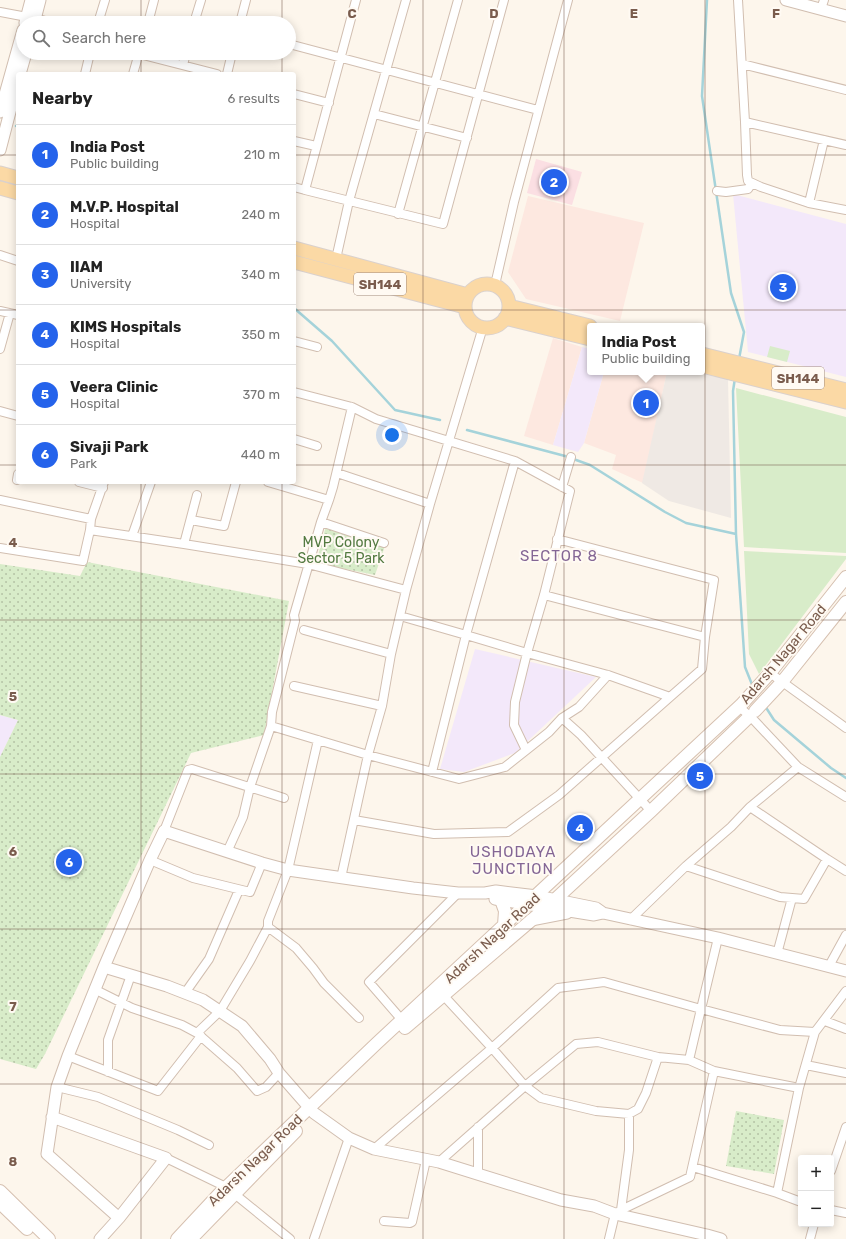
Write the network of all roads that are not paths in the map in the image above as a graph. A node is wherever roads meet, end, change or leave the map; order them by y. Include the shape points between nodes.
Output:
1 (31, 0) edge
2 (40, 0) edge
3 (105, 0) edge
4 (154, 0) edge
5 (201, 0) edge
6 (246, 0) edge
7 (356, 0) edge
8 (406, 0) edge
9 (458, 0) edge
10 (504, 0) edge
11 (568, 0) edge
12 (738, 0) edge
13 (786, 0) edge
14 (822, 5) edge
15 (0, 12) edge
16 (16, 16) edge
17 (30, 16) edge
18 (32, 16) edge
19 (100, 16) edge
20 (150, 16) edge
21 (196, 16) edge
22 (242, 16) edge
23 (846, 16) edge
24 (296, 46) edge
25 (16, 56) edge
26 (341, 58) junction
27 (24, 60) edge
28 (88, 60) edge
29 (137, 60) edge
30 (165, 60) edge
31 (184, 60) edge
32 (230, 60) edge
33 (742, 64) junction
34 (183, 65) junction
35 (386, 70) junction
36 (21, 72) edge
37 (85, 72) edge
38 (134, 72) edge
39 (209, 72) edge
40 (227, 72) edge
41 (9, 82) edge
42 (435, 83) junction
43 (846, 90) edge
44 (479, 94) junction
45 (296, 95) edge
46 (328, 103) junction
47 (538, 110) junction
48 (0, 112) edge
49 (374, 114) junction
50 (745, 122) junction
51 (423, 127) junction
52 (467, 138) junction
53 (824, 140) junction
54 (296, 141) edge
55 (846, 145) edge
56 (316, 146) junction
57 (0, 150) edge
58 (0, 173) edge
59 (16, 177) edge
60 (752, 183) junction
61 (0, 188) edge
62 (296, 188) edge
63 (305, 190) junction
64 (717, 191) dead end
65 (16, 192) edge
66 (349, 201) junction
67 (809, 203) junction
68 (846, 210) edge
69 (398, 214) junction
70 (296, 249) edge
71 (0, 255) edge
72 (336, 259) junction
73 (16, 260) edge
74 (296, 262) edge
75 (332, 271) junction
76 (495, 285) junction
77 (466, 301) junction
78 (0, 310) edge
79 (507, 312) junction
80 (10, 313) junction
81 (16, 314) edge
82 (553, 324) junction
83 (587, 326) edge
84 (483, 327) junction
85 (587, 338) edge
86 (296, 342) edge
87 (317, 347) dead end
88 (0, 349) edge
89 (705, 356) edge
90 (716, 363) junction
91 (705, 365) edge
92 (798, 384) junction
93 (846, 390) edge
94 (296, 393) edge
95 (846, 402) edge
96 (352, 407) junction
97 (0, 411) edge
98 (16, 415) edge
99 (296, 440) edge
100 (449, 442) junction
101 (317, 446) dead end
102 (571, 457) dead end
103 (515, 461) junction
104 (337, 473) junction
105 (150, 484) edge
106 (235, 484) edge
107 (275, 484) edge
108 (104, 485) edge
109 (562, 487) junction
110 (197, 495) dead end
111 (0, 500) edge
112 (329, 500) junction
113 (430, 504) junction
114 (91, 519) junction
115 (191, 520) junction
116 (321, 522) junction
117 (90, 530) junction
118 (132, 536) junction
119 (557, 539) junction
120 (384, 543) dead end
121 (184, 544) junction
122 (0, 548) edge
123 (308, 564) junction
124 (846, 577) edge
125 (406, 590) junction
126 (544, 595) junction
127 (846, 602) edge
128 (400, 616) junction
129 (304, 630) dead end
130 (466, 635) junction
131 (705, 637) junction
132 (391, 654) junction
133 (527, 654) junction
134 (770, 672) junction
135 (608, 675) junction
136 (782, 682) junction
137 (294, 686) dead end
138 (670, 697) junction
139 (382, 706) junction
140 (740, 706) junction
141 (752, 713) junction
142 (562, 718) junction
143 (272, 726) junction
144 (846, 728) edge
145 (318, 740) junction
146 (526, 750) junction
147 (368, 755) junction
148 (602, 758) junction
149 (798, 767) junction
150 (432, 772) junction
151 (250, 787) junction
152 (846, 796) edge
153 (284, 798) dead end
154 (640, 798) junction
155 (750, 807) junction
156 (650, 811) junction
157 (354, 820) junction
158 (164, 832) junction
159 (227, 852) junction
160 (827, 859) junction
161 (150, 860) junction
162 (262, 863) junction
163 (686, 866) junction
164 (288, 870) junction
165 (846, 871) edge
166 (341, 878) junction
167 (239, 890) junction
168 (458, 892) junction
169 (485, 894) junction
170 (537, 896) junction
171 (792, 898) junction
172 (501, 900) junction
173 (550, 903) junction
174 (528, 904) junction
175 (578, 912) junction
176 (603, 913) junction
177 (529, 920) junction
178 (630, 920) junction
179 (504, 925) junction
180 (268, 927) junction
181 (846, 934) edge
182 (718, 938) junction
183 (776, 954) junction
184 (829, 966) junction
185 (104, 967) junction
186 (846, 971) edge
187 (131, 975) junction
188 (94, 989) junction
189 (846, 991) edge
190 (185, 993) junction
191 (443, 995) junction
192 (121, 1003) junction
193 (701, 1009) junction
194 (220, 1012) junction
195 (359, 1018) dead end
196 (402, 1020) junction
197 (825, 1021) junction
198 (846, 1029) edge
199 (816, 1032) junction
200 (199, 1034) junction
201 (492, 1048) junction
202 (68, 1056) junction
203 (658, 1057) junction
204 (689, 1060) junction
205 (806, 1065) junction
206 (714, 1071) junction
207 (108, 1072) junction
208 (279, 1073) junction
209 (846, 1073) edge
210 (525, 1086) junction
211 (57, 1087) junction
212 (799, 1088) junction
213 (312, 1110) junction
214 (629, 1114) junction
215 (52, 1117) junction
216 (478, 1127) junction
217 (846, 1127) edge
218 (349, 1138) junction
219 (209, 1145) dead end
220 (374, 1149) junction
221 (166, 1158) junction
222 (426, 1160) junction
223 (439, 1162) junction
224 (834, 1163) edge
225 (693, 1168) junction
226 (478, 1174) junction
227 (230, 1190) junction
228 (0, 1191) edge
229 (777, 1193) junction
230 (798, 1201) edge
231 (0, 1204) edge
232 (834, 1211) edge
233 (618, 1212) junction
234 (846, 1213) edge
235 (119, 1218) junction
236 (384, 1221) dead end
237 (813, 1227) edge
238 (707, 1237) edge
239 (38, 1239) edge
240 (49, 1239) edge
241 (100, 1239) edge
242 (177, 1239) edge
243 (191, 1239) edge
244 (290, 1239) edge
245 (314, 1239) edge
246 (609, 1239) edge
247 (721, 1239) edge
248 (810, 1239) edge

1 - 17 street
2 - 18 street
3 - 19 street
4 - 20 street
5 - 21 street
6 - 22 street
7 - 26 street
8 - 35 street
9 - 42 street
10 - 44 street
11 - 47 street
12 - 33 street
13 - 14 street
14 - 23 street
15 - 16 street
24 - 26 street
25 - 41 street
26 - 35 street
26 - 46 street
27 - 36 street
28 - 37 street
29 - 38 street
30 - 34 street
31 - 34 street
32 - 40 street
33 - 43 street
33 - 50 street
34 - 39 street
35 - 42 street
35 - 49 street
41 - 48 street
41 - 57 street
42 - 44 street
42 - 51 street
44 - 47 street
44 - 52 street
45 - 46 street
46 - 56 street
47 - 76 street
49 - 51 street
49 - 66 street
50 - 53 street
50 - 60 street via 747,175 748,181
51 - 52 street
51 - 69 street
52 - 69 street via 443,224
53 - 55 street
53 - 67 street
54 - 56 street
56 - 63 street
58 - 59 main road
60 - 64 street via 748,189
60 - 67 street
61 - 65 main road
62 - 63 street
63 - 66 street
66 - 69 street
66 - 72 street
67 - 68 street
70 - 72 main road, SH144
71 - 73 street
72 - 75 main road
72 - 77 main road, SH144
74 - 75 main road, SH144
75 - 77 main road, SH144
76 - 77 main road via 487,284 473,288
76 - 79 main road via 505,293
77 - 84 main road via 466,314 476,325
78 - 80 street
79 - 82 main road
79 - 84 main road via 496,326
80 - 81 street
80 - 88 street
82 - 83 main road
82 - 85 main road
84 - 100 street
86 - 87 street
89 - 90 main road, SH144
90 - 91 main road, SH144
90 - 92 main road, SH144
92 - 93 main road, SH144
92 - 95 main road, SH144
94 - 96 street
96 - 100 street via 376,419
96 - 104 street
97 - 98 street
99 - 101 street
100 - 103 street
100 - 113 street
102 - 109 street
103 - 109 street
103 - 130 street
104 - 112 street
104 - 113 street
105 - 118 street
106 - 115 street via 224,526
107 - 112 street
108 - 114 street
109 - 119 street via 570,491
110 - 115 street
111 - 114 street
112 - 116 street
113 - 125 street
114 - 117 street
115 - 121 street
116 - 120 street
116 - 123 street
117 - 118 street
117 - 122 street via 83,561
118 - 121 street
119 - 126 street
119 - 131 street via 714,580
121 - 123 street
123 - 125 street
123 - 143 street via 272,712
124 - 134 main road, Adarsh Nagar Road
125 - 128 street
126 - 131 street
126 - 133 street
127 - 136 main road, Adarsh Nagar Road
128 - 130 street
128 - 132 street
129 - 132 street
130 - 133 street
130 - 150 street
131 - 138 street via 702,669
132 - 139 street
133 - 135 street
133 - 146 street via 515,702 514,725
134 - 136 street
134 - 140 main road, Adarsh Nagar Road
135 - 138 street
135 - 142 street via 579,708
136 - 141 main road, Adarsh Nagar Road
136 - 144 street
137 - 139 street
138 - 148 street
139 - 147 street
140 - 141 street
140 - 154 main road, Adarsh Nagar Road
141 - 149 street
141 - 156 main road, Adarsh Nagar Road
142 - 146 street
142 - 148 street
143 - 145 street
143 - 151 street
145 - 147 street
145 - 164 street
146 - 150 street via 505,767 459,779
147 - 150 street
147 - 157 street
148 - 154 street
148 - 157 street via 559,795 508,832 434,834
149 - 152 street
149 - 155 street
151 - 153 street
151 - 158 street via 192,769 188,770
151 - 159 street via 243,817
154 - 156 street
154 - 170 main road, Adarsh Nagar Road
155 - 160 street
155 - 163 street
156 - 173 main road, Adarsh Nagar Road
157 - 166 street
158 - 159 street
158 - 161 street
159 - 162 street
160 - 165 street
160 - 171 street via 804,899
161 - 167 street via 193,878
161 - 185 street
162 - 164 street
162 - 167 street via 250,892
163 - 171 street via 780,897
163 - 178 street
164 - 166 street
164 - 180 street
166 - 168 street
167 - 190 street via 210,959
168 - 169 street
168 - 196 street via 369,982
169 - 170 street via 496,891
169 - 172 street
170 - 173 street
170 - 174 main road, Adarsh Nagar Road
171 - 183 street
172 - 174 street
172 - 179 main road via 506,911
173 - 174 street
173 - 175 street
173 - 176 street via 596,908
173 - 177 main road, Adarsh Nagar Road
174 - 179 main road, Adarsh Nagar Road
175 - 176 street via 594,915
175 - 177 street
176 - 178 street
177 - 191 main road, Adarsh Nagar Road
178 - 182 street
179 - 196 main road, Adarsh Nagar Road
180 - 194 street
180 - 195 street via 296,948 324,983
181 - 184 street
182 - 183 street
182 - 193 street
183 - 184 street
184 - 186 street
185 - 187 street
185 - 188 street
187 - 190 street
187 - 192 street
188 - 192 street
188 - 202 street
189 - 197 street
190 - 194 street via 204,1000
191 - 201 street
191 - 213 main road, Adarsh Nagar Road
192 - 200 street via 182,1025
192 - 207 street via 108,1040
193 - 199 street via 780,1030
193 - 201 street via 604,982 558,988
193 - 204 street
194 - 200 street
194 - 208 street via 242,1026
196 - 213 main road, Adarsh Nagar Road
197 - 198 street
197 - 199 street
199 - 205 street
200 - 207 street via 158,1091
200 - 208 street via 237,1068 257,1091
201 - 210 street
201 - 220 street
202 - 207 street
202 - 211 street
203 - 204 street
203 - 210 street via 598,1042 576,1044
203 - 214 street via 638,1109
204 - 206 street
205 - 209 street
205 - 212 street
206 - 212 street
206 - 225 street
208 - 213 street
210 - 214 street via 541,1098 596,1111
210 - 216 street
211 - 215 street
211 - 219 street via 98,1097
212 - 229 street
213 - 218 street
213 - 227 main road, Adarsh Nagar Road
214 - 233 street via 629,1150
215 - 221 street
215 - 235 street via 47,1154
216 - 223 street
216 - 226 street
217 - 224 street
218 - 220 street
218 - 245 street
220 - 222 street
221 - 227 street
221 - 235 street
222 - 223 street
222 - 236 street via 412,1222
223 - 226 street
225 - 229 street
225 - 233 street via 690,1177
226 - 233 street via 561,1200
227 - 242 main road, Adarsh Nagar Road
227 - 243 main road, Adarsh Nagar Road
227 - 244 street
228 - 240 main road
229 - 230 street
231 - 239 main road
232 - 234 street
233 - 238 street
233 - 246 street
235 - 241 street
237 - 248 street
238 - 247 street

